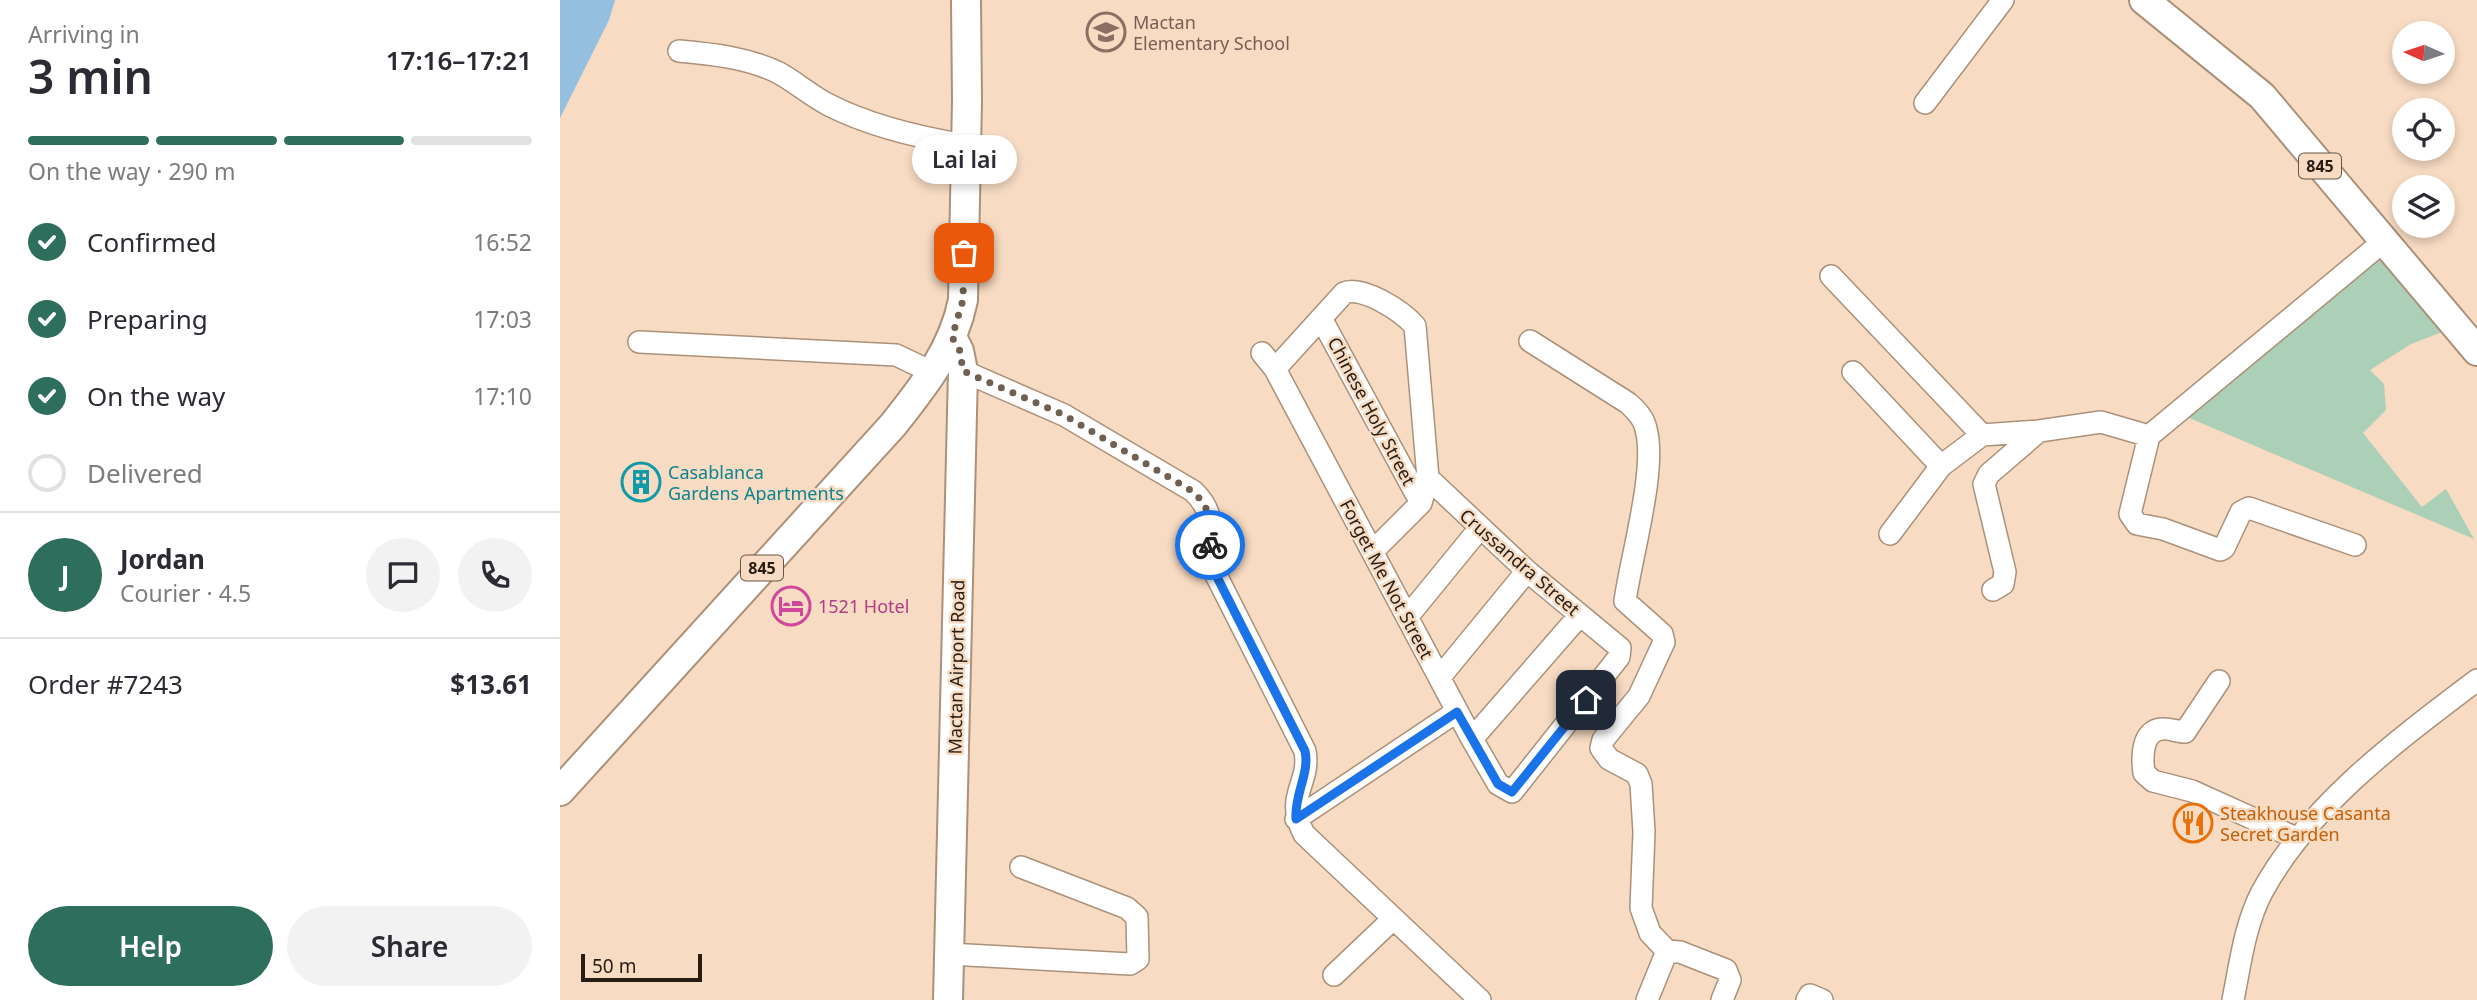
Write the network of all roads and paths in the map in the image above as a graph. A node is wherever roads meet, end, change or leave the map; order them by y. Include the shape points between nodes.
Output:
1 (966, 0) edge
2 (2003, 0) edge
3 (2144, 0) edge
4 (680, 51) dead end
5 (1925, 103) dead end
6 (965, 145) junction
7 (2384, 241) junction
8 (1831, 275) dead end
9 (1322, 320) junction
10 (952, 337) junction
11 (1530, 341) dead end
12 (639, 342) dead end
13 (2477, 351) edge
14 (963, 371) junction
15 (1853, 372) dead end
16 (934, 373) junction
17 (2039, 431) junction
18 (1982, 435) junction
19 (2149, 436) junction
20 (1941, 466) junction
21 (1428, 478) junction
22 (1421, 503) junction
23 (1480, 528) junction
24 (1889, 534) dead end
25 (2355, 545) dead end
26 (1373, 551) junction
27 (1527, 570) junction
28 (1993, 590) dead end
29 (1580, 615) junction
30 (1408, 616) junction
31 (1440, 677) junction
32 (2477, 680) edge
33 (2219, 681) dead end
34 (1457, 712) junction
35 (1472, 739) junction
36 (1518, 785) joint
37 (560, 791) edge
38 (1296, 819) junction
39 (2296, 838) junction
40 (1021, 867) dead end
41 (1393, 919) junction
42 (1667, 951) junction
43 (949, 954) junction
44 (1334, 975) dead end
45 (948, 1000) edge
46 (1480, 1000) edge
47 (1647, 1000) edge
48 (1722, 1000) edge
49 (1807, 1000) edge
50 (1822, 1000) edge
51 (2233, 1000) edge

1 - 6 main road, 845
2 - 5 street
3 - 7 main road, 845 via 2262,96
4 - 6 street via 757,63 832,107 909,133
6 - 10 main road, 845 via 963,300
7 - 13 main road, 845
7 - 19 street
8 - 18 street
9 - 21 street via 1352,289 1415,326
9 - 22 street, Chinese Holy Street
9 - 26 street, Forget Me Not Street via 1268,361
10 - 14 main road, Mactan Airport Road
10 - 16 main road, 845
11 - 42 street via 1628,403 1646,426 1649,458 1625,601 1662,634 1664,642 1639,696 1601,748 1609,759 1637,774 1641,784 1641,908 1644,923
12 - 16 street via 896,355
14 - 38 street via 1064,415 1205,503 1212,517 1209,553 1215,573 1305,751
14 - 43 main road, Mactan Airport Road
15 - 20 street
16 - 37 main road, 845 via 893,425
17 - 18 street
17 - 19 street via 2101,422
17 - 28 street via 1983,484 2005,572 2003,584
18 - 20 street
19 - 25 street via 2130,514 2137,524 2163,528 2220,550 2241,512 2249,508
20 - 24 street
21 - 22 street
21 - 23 street, Crussandra Street
22 - 26 street
23 - 27 street, Crussandra Street
23 - 30 street
26 - 30 street, Forget Me Not Street
27 - 29 street, Crussandra Street
27 - 31 street
29 - 35 street
29 - 36 street, Crussandra Street via 1616,643 1619,657
30 - 31 street, Forget Me Not Street
31 - 34 street, Forget Me Not Street
32 - 39 street via 2396,741
33 - 39 street via 2185,732 2162,728 2150,735 2144,746 2144,773 2153,781 2202,795
34 - 35 street, Forget Me Not Street
34 - 38 street
35 - 36 street, Forget Me Not Street via 1498,784 1512,792
38 - 41 street via 1304,834
39 - 51 street via 2254,912
40 - 43 street via 1127,908 1137,917 1138,959 1130,964
41 - 44 street
41 - 46 street
42 - 47 street
42 - 48 street via 1726,970 1730,980
43 - 45 main road, Mactan Airport Road
49 - 50 street via 1810,995

